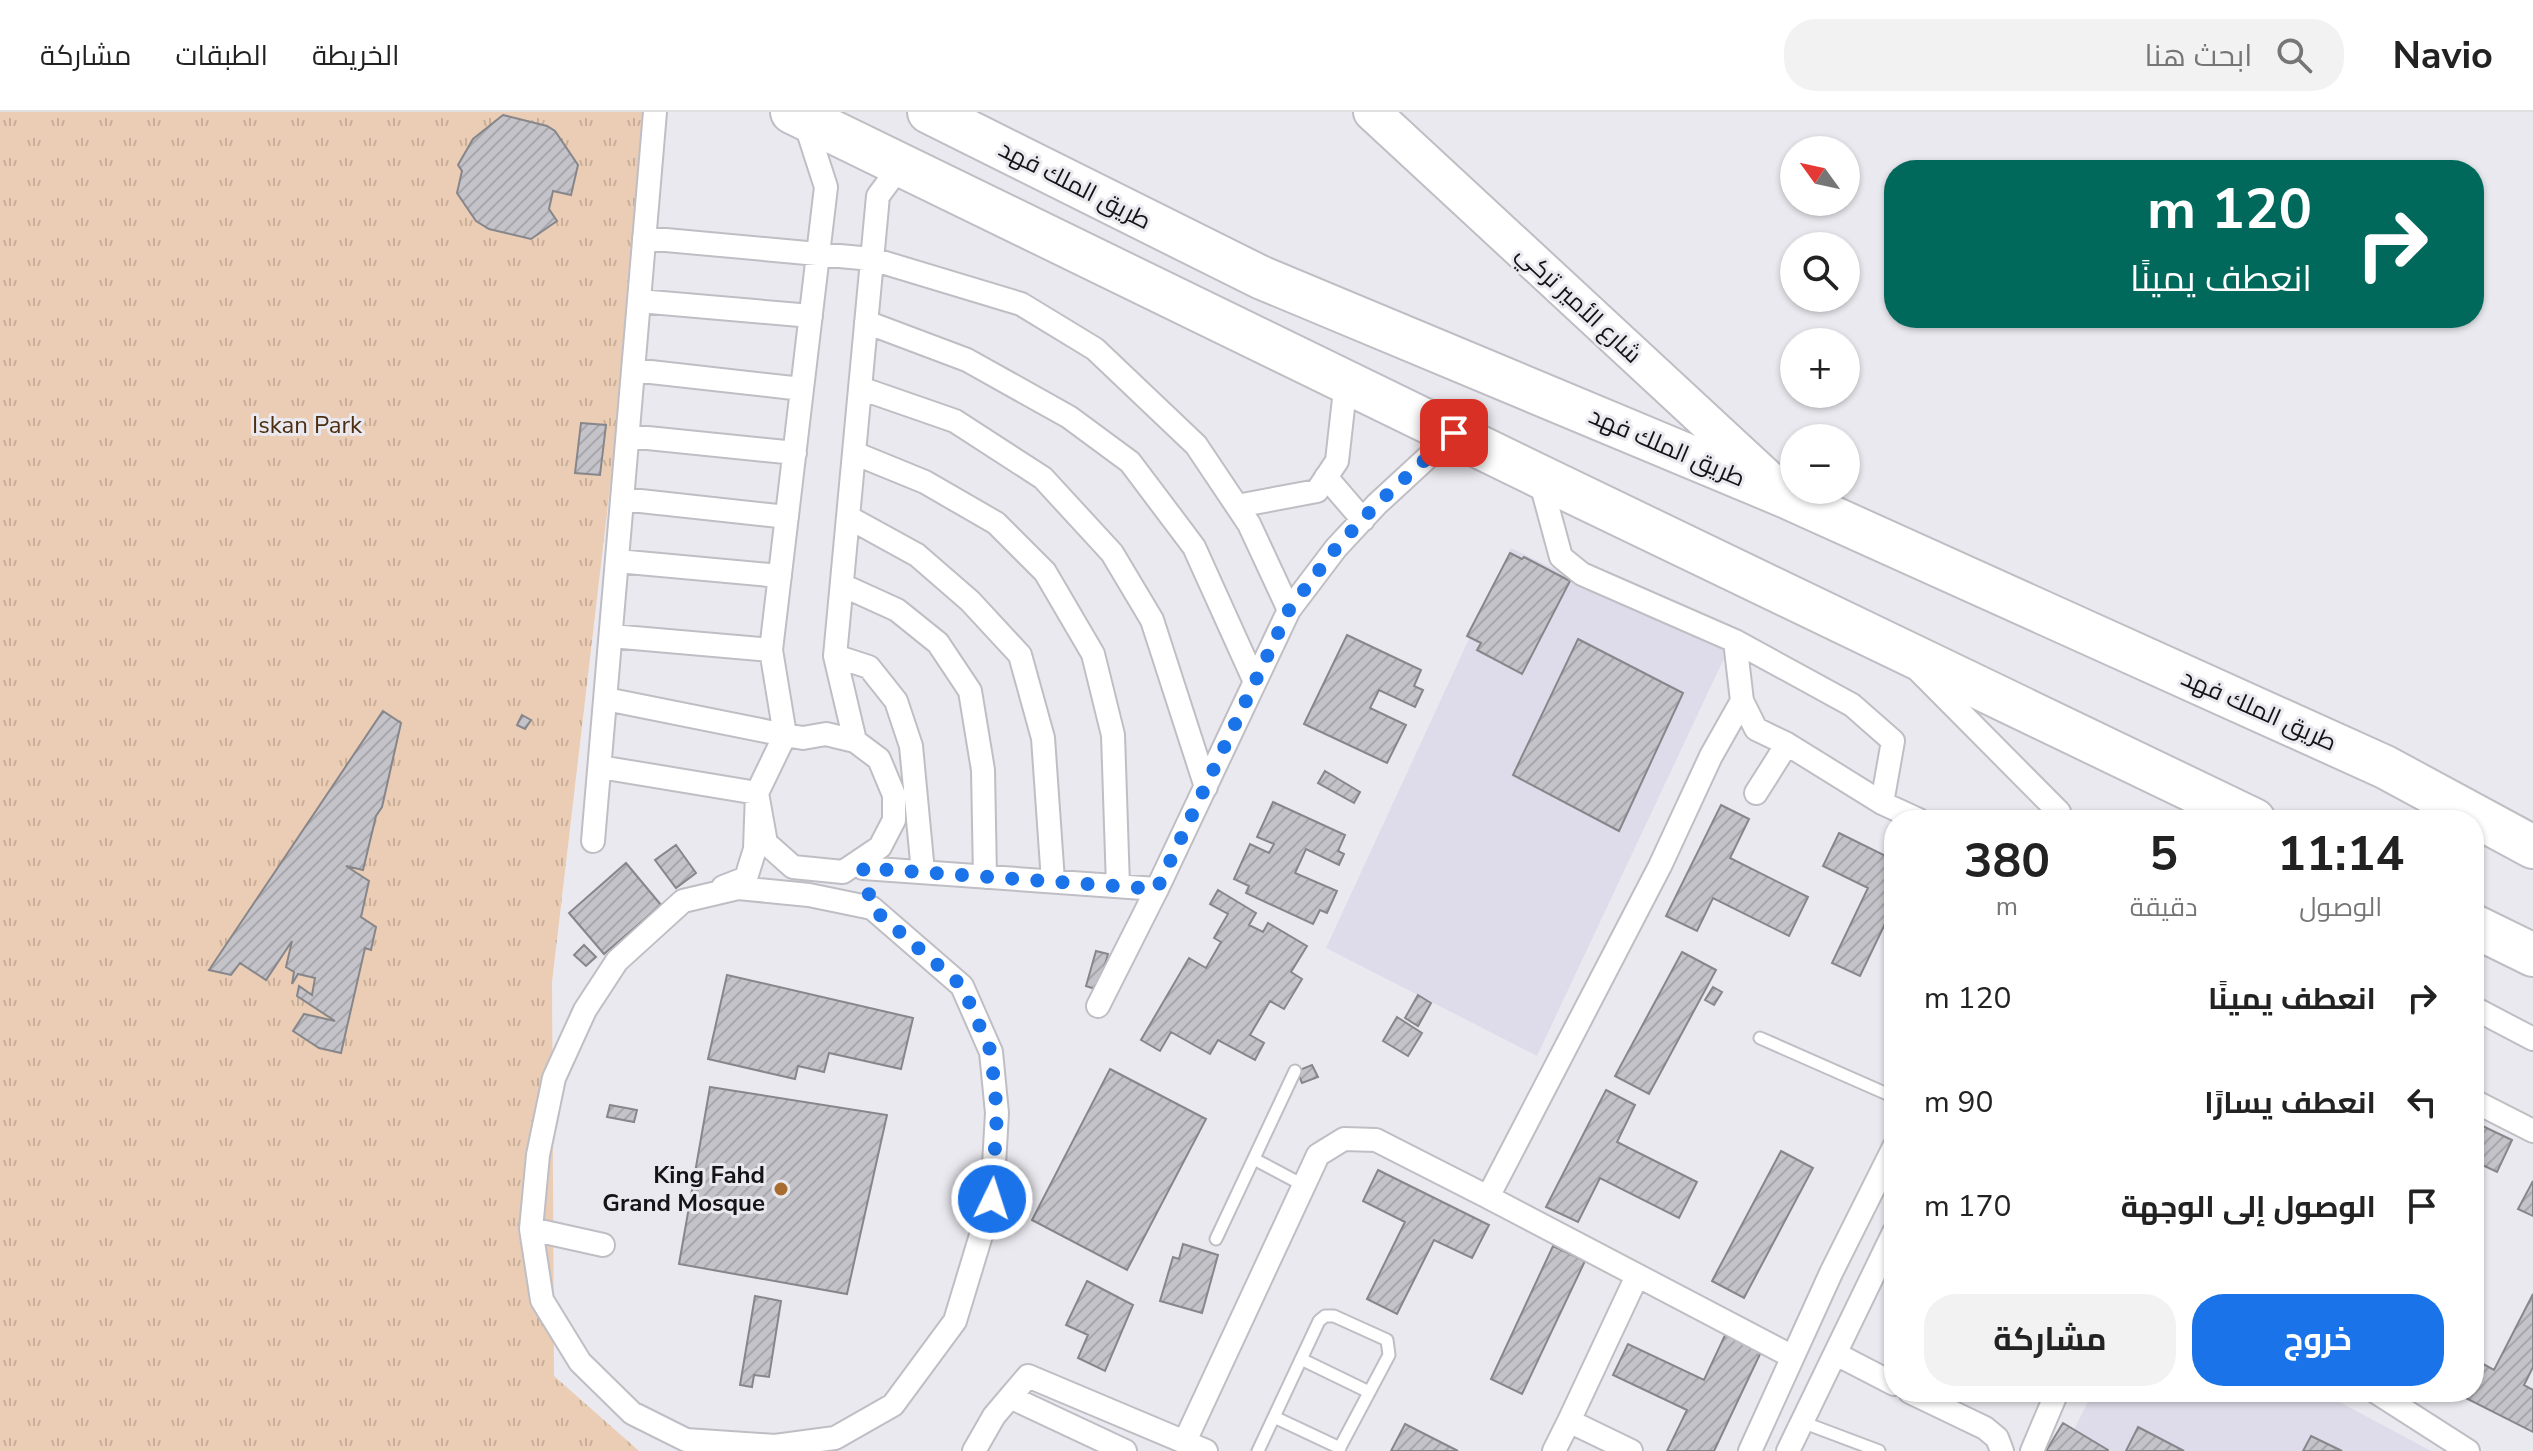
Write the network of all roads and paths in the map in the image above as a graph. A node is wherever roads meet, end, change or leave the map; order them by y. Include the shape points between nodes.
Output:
1 (655, 112) edge
2 (929, 112) edge
3 (1372, 112) edge
4 (798, 115) edge
5 (901, 165) junction
6 (1160, 228) junction
7 (644, 238) junction
8 (818, 253) junction
9 (872, 259) junction
10 (1260, 277) junction
11 (1149, 286) junction
12 (639, 301) junction
13 (811, 316) junction
14 (866, 322) junction
15 (1252, 335) junction
16 (633, 370) junction
17 (1346, 381) junction
18 (860, 388) junction
19 (802, 389) junction
20 (1454, 433) junction
21 (628, 436) junction
22 (795, 453) junction
23 (854, 453) junction
24 (1539, 476) junction
25 (1326, 477) junction
26 (1780, 491) edge
27 (1780, 494) edge
28 (622, 499) junction
29 (1803, 504) edge
30 (1237, 506) junction
31 (787, 517) junction
32 (848, 517) junction
33 (1363, 520) junction
34 (617, 561) junction
35 (780, 576) junction
36 (842, 585) junction
37 (1289, 610) junction
38 (611, 636) junction
39 (1735, 641) junction
40 (1894, 647) junction
41 (771, 650) junction
42 (835, 656) junction
43 (1255, 682) junction
44 (606, 699) junction
45 (1742, 701) junction
46 (785, 735) junction
47 (855, 741) junction
48 (1787, 744) junction
49 (600, 767) junction
50 (1206, 787) junction
51 (757, 793) junction
52 (1756, 793) dead end
53 (1882, 803) junction
54 (1897, 810) edge
55 (2057, 810) edge
56 (2233, 810) edge
57 (2465, 810) edge
58 (2484, 821) edge
59 (593, 841) dead end
60 (880, 847) junction
61 (2533, 847) edge
62 (863, 868) junction
63 (923, 872) junction
64 (985, 877) junction
65 (1053, 881) junction
66 (1118, 886) junction
67 (1157, 889) junction
68 (699, 897) junction
69 (872, 908) junction
70 (2484, 931) edge
71 (2533, 955) edge
72 (1098, 1006) dead end
73 (2484, 1013) edge
74 (1760, 1038) dead end
75 (2533, 1039) edge
76 (1295, 1071) dead end
77 (1884, 1093) edge
78 (2484, 1106) edge
79 (2533, 1131) edge
80 (1254, 1159) junction
81 (1884, 1184) edge
82 (1303, 1185) junction
83 (1488, 1197) junction
84 (531, 1229) junction
85 (1216, 1239) dead end
86 (603, 1245) dead end
87 (1884, 1253) edge
88 (1637, 1276) junction
89 (1836, 1354) junction
90 (1791, 1356) junction
91 (1301, 1359) junction
92 (1884, 1379) edge
93 (1369, 1392) junction
94 (1010, 1397) junction
95 (1931, 1402) edge
96 (2053, 1402) edge
97 (2392, 1402) edge
98 (1274, 1417) junction
99 (1569, 1421) junction
100 (1802, 1422) junction
101 (1185, 1441) junction
102 (713, 1446) edge
103 (1339, 1450) edge
104 (974, 1451) edge
105 (1125, 1451) edge
106 (1206, 1451) edge
107 (1258, 1451) edge
108 (1554, 1451) edge
109 (1631, 1451) edge
110 (1750, 1451) edge
111 (1788, 1451) edge
112 (1879, 1451) edge
113 (2002, 1451) edge
114 (2032, 1451) edge
115 (2468, 1451) edge

1 - 7 street
2 - 6 highway, طريق الملك فهد
3 - 26 main road, شارع الأمير تركي
4 - 5 highway
4 - 8 street via 826,187
5 - 9 street via 878,196
5 - 11 highway
6 - 10 highway, طريق الملك فهد
6 - 11 highway via 1167,245 1197,264 1198,281 1181,292
7 - 8 street
7 - 12 street
8 - 9 street
8 - 13 street
9 - 14 street
9 - 30 street via 1021,304 1095,349 1196,445
10 - 15 highway via 1226,276 1216,289 1215,304
10 - 27 highway, طريق الملك فهد
11 - 15 highway
12 - 13 street
12 - 16 street
13 - 19 street
14 - 18 street
14 - 43 street via 967,360 1069,417 1130,462 1194,547
15 - 17 highway
16 - 19 street
16 - 21 street
17 - 20 highway
17 - 25 street via 1337,461
18 - 23 street
18 - 50 street via 955,421 1043,478 1112,553 1152,620
19 - 22 street
20 - 24 highway
20 - 33 street
21 - 22 street
21 - 28 street
22 - 31 street
23 - 32 street
23 - 66 street via 925,482 996,523 1045,572 1093,654 1113,735
24 - 39 street via 1561,557 1610,588
24 - 40 highway
25 - 30 street via 1317,491
25 - 33 street
28 - 31 street
28 - 34 street
29 - 57 highway, طريق الملك فهد via 2385,767
30 - 37 street
31 - 35 street
32 - 36 street
32 - 65 street via 917,555 1020,655 1043,738
33 - 37 street
34 - 35 street
34 - 38 street
35 - 41 street
36 - 42 street
36 - 64 street via 897,610 938,643 970,691 983,770
37 - 43 street
38 - 41 street
38 - 44 street
39 - 45 street
39 - 53 street via 1852,705 1893,741
40 - 55 street
40 - 56 highway
41 - 46 street
42 - 47 street
42 - 63 street via 869,667 896,701 911,746
43 - 50 street
44 - 46 street
44 - 49 street
45 - 48 street via 1756,729
45 - 83 street
46 - 47 street via 826,734
46 - 51 street
47 - 60 street via 879,759 894,795 894,820
48 - 52 street
48 - 53 street
49 - 51 street
49 - 59 street
50 - 67 street
51 - 60 street via 766,843 793,867 843,872
51 - 68 street via 755,849 746,878
53 - 54 street
58 - 61 highway, طريق الملك فهد
60 - 62 street
62 - 63 street
62 - 69 street
63 - 64 street
64 - 65 street
65 - 66 street
66 - 67 street
67 - 72 street
68 - 69 street via 738,888
68 - 84 street via 683,901 617,961 585,1010 554,1078 538,1155
69 - 102 street via 962,986 991,1052 997,1113 992,1199 955,1321 893,1405 835,1438 775,1446
70 - 71 highway
73 - 75 street
74 - 77 lane
76 - 80 lane
78 - 79 street
80 - 82 lane
80 - 85 lane
81 - 90 street
82 - 83 street via 1318,1155 1344,1139 1376,1140
82 - 101 street
83 - 88 street
84 - 86 street
84 - 102 street via 542,1300 580,1362 632,1413 686,1440
87 - 89 street
88 - 90 street
88 - 99 street
89 - 92 street
89 - 100 street
90 - 110 street
91 - 93 lane
91 - 93 lane via 1325,1316 1387,1340 1389,1355
91 - 98 lane
93 - 103 lane
94 - 101 street via 1028,1376
94 - 104 street
94 - 105 street
95 - 113 street via 1985,1428
96 - 114 street
97 - 115 street
98 - 103 lane
98 - 107 lane
99 - 108 street
99 - 109 street
100 - 111 street
100 - 112 lane
101 - 106 street

